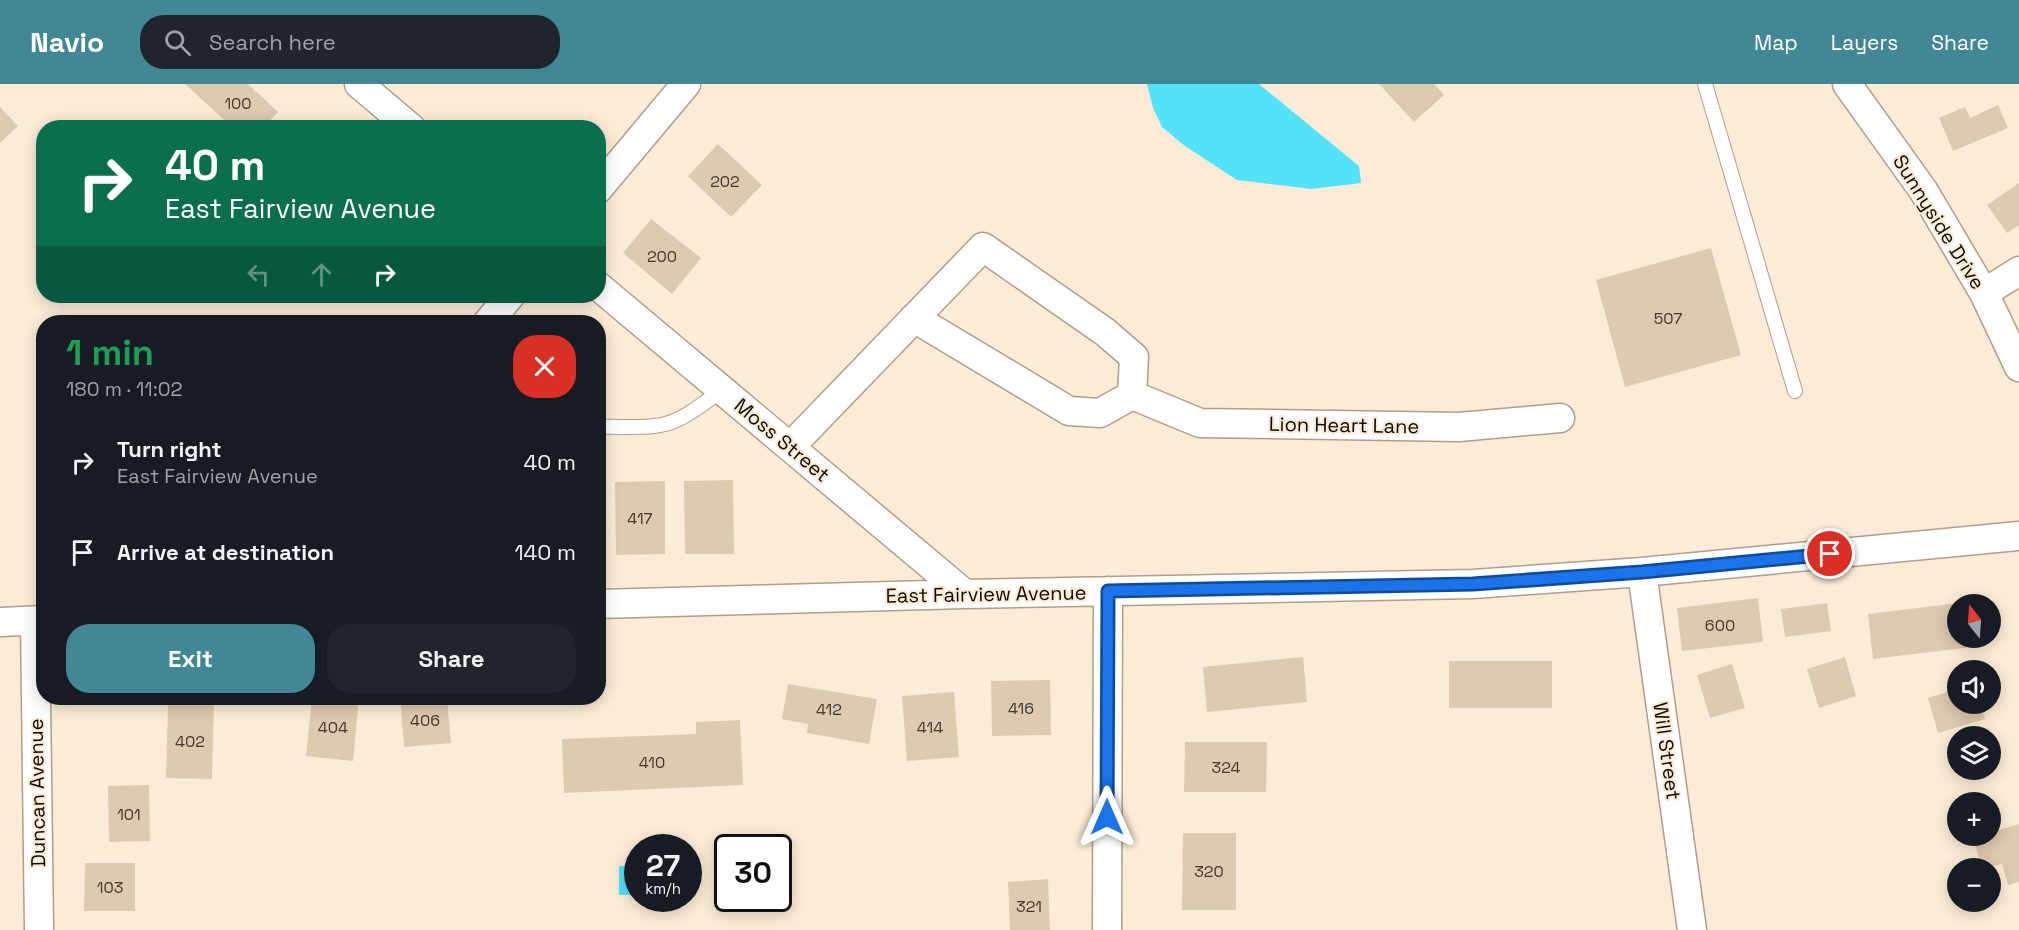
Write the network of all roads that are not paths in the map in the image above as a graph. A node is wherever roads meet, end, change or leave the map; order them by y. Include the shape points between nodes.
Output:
1 (359, 84) edge
2 (686, 84) edge
3 (1706, 84) edge
4 (1847, 84) edge
5 (402, 120) edge
6 (606, 179) edge
7 (2019, 271) edge
8 (606, 293) edge
9 (1984, 293) junction
10 (504, 303) edge
11 (494, 315) edge
12 (914, 318) junction
13 (2019, 367) edge
14 (722, 390) junction
15 (1795, 391) dead end
16 (1132, 395) junction
17 (1560, 418) dead end
18 (606, 427) edge
19 (790, 447) junction
20 (2019, 536) edge
21 (1642, 572) junction
22 (1108, 591) junction
23 (964, 594) junction
24 (606, 604) edge
25 (36, 621) edge
26 (0, 622) edge
27 (39, 705) edge
28 (39, 930) edge
29 (1107, 930) edge
30 (1692, 930) edge

1 - 5 street
2 - 6 street
3 - 15 lane
4 - 9 street, Sunnyside Drive via 1923,189
7 - 9 street
8 - 14 street, Moss Street
9 - 13 street, Sunnyside Drive
10 - 11 street
12 - 16 street via 1069,411 1100,413
12 - 16 street via 983,247 1106,332 1134,357
12 - 19 street
14 - 18 lane via 677,420 660,425
14 - 19 street, Moss Street
16 - 17 street, Lion Heart Lane via 1200,423 1459,427
19 - 23 street, Moss Street
20 - 21 street, East Fairview Avenue
21 - 22 street, East Fairview Avenue via 1473,584
21 - 30 street, Will Street
22 - 23 street, East Fairview Avenue
22 - 29 street
23 - 24 street, East Fairview Avenue
25 - 26 street
27 - 28 street, Duncan Avenue

